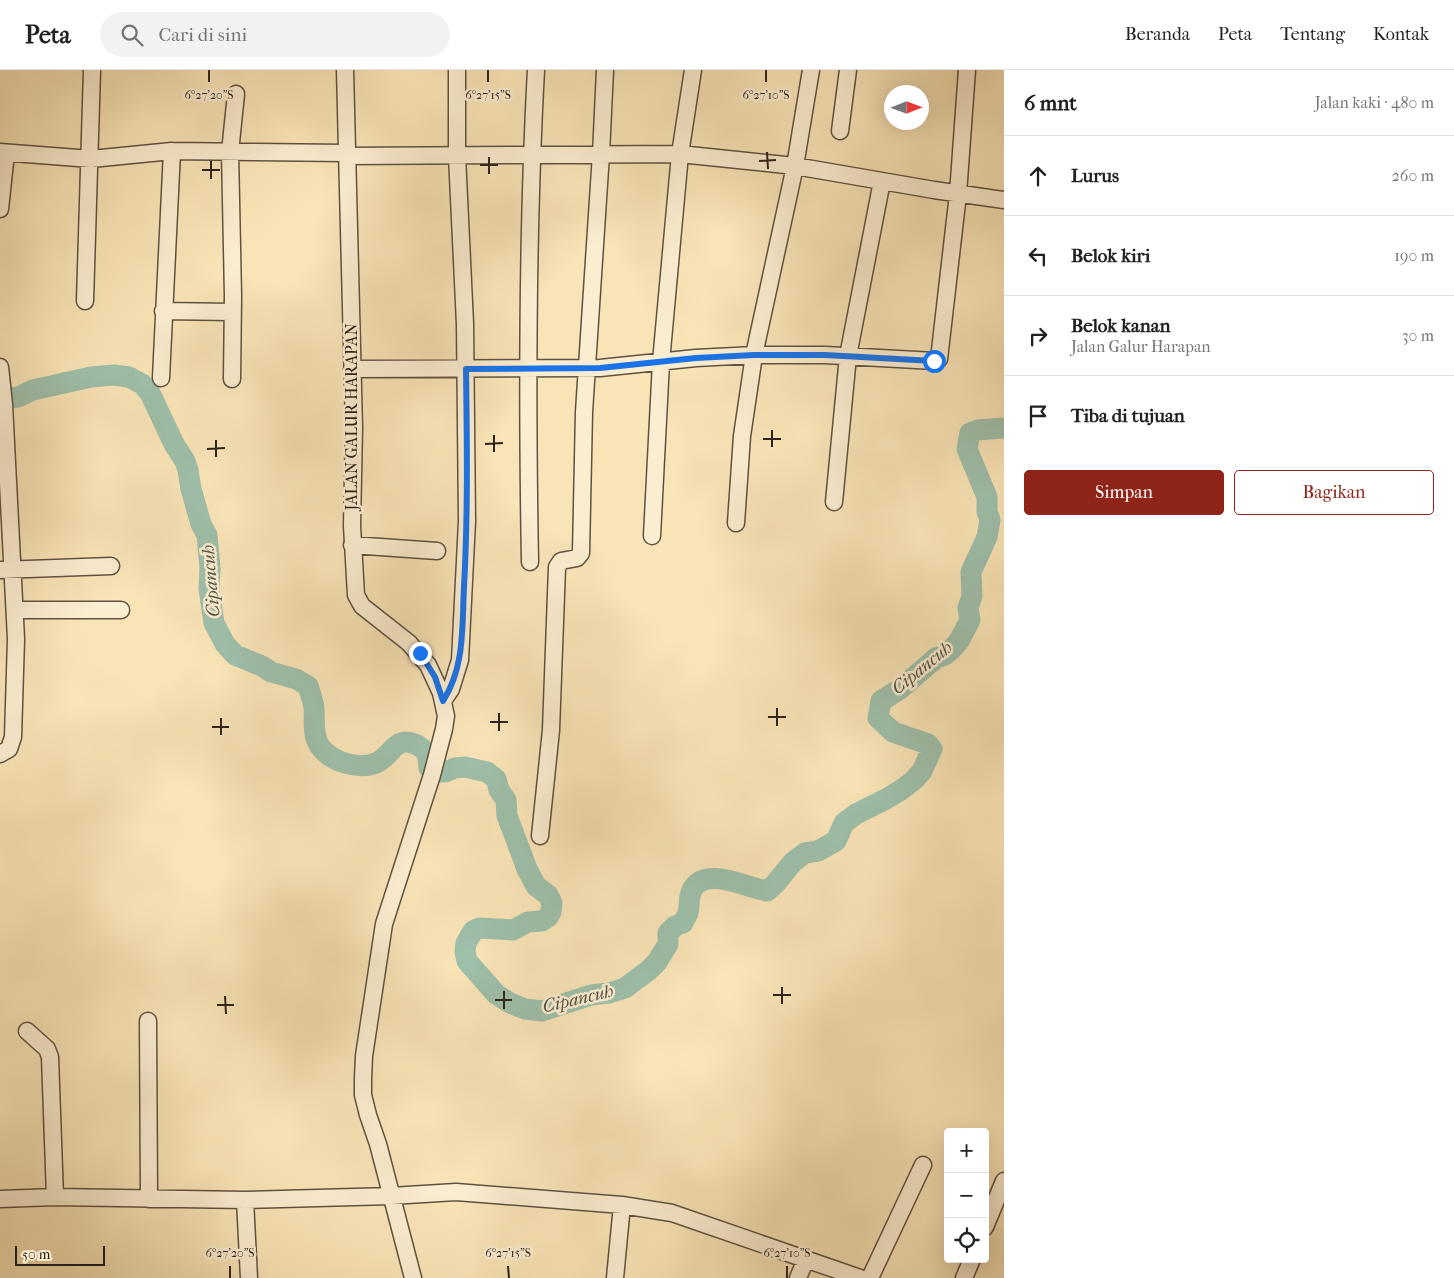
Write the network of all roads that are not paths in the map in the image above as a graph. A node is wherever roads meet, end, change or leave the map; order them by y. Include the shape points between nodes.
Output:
1 (92, 70) edge
2 (345, 70) edge
3 (457, 70) edge
4 (536, 70) edge
5 (605, 70) edge
6 (692, 70) edge
7 (811, 70) edge
8 (848, 70) edge
9 (967, 70) edge
10 (236, 94) dead end
11 (840, 131) dead end
12 (172, 151) junction
13 (230, 152) junction
14 (3, 153) edge
15 (346, 154) junction
16 (601, 154) junction
17 (680, 154) junction
18 (457, 156) junction
19 (532, 156) junction
20 (91, 159) junction
21 (795, 166) junction
22 (882, 181) junction
23 (958, 194) junction
24 (1004, 200) edge
25 (0, 209) edge
26 (85, 301) dead end
27 (164, 311) junction
28 (232, 312) junction
29 (754, 355) junction
30 (848, 356) junction
31 (661, 362) junction
32 (587, 367) junction
33 (529, 368) junction
34 (352, 369) junction
35 (466, 369) junction
36 (0, 372) edge
37 (161, 378) dead end
38 (232, 379) dead end
39 (834, 502) dead end
40 (736, 523) dead end
41 (652, 536) dead end
42 (352, 546) junction
43 (437, 551) dead end
44 (530, 562) dead end
45 (111, 566) dead end
46 (6, 570) edge
47 (15, 610) junction
48 (121, 610) dead end
49 (443, 701) junction
50 (0, 754) edge
51 (540, 836) dead end
52 (148, 1021) dead end
53 (27, 1031) dead end
54 (923, 1165) dead end
55 (1004, 1181) edge
56 (392, 1196) junction
57 (55, 1197) junction
58 (0, 1199) edge
59 (149, 1199) junction
60 (245, 1200) junction
61 (622, 1205) junction
62 (988, 1218) edge
63 (806, 1259) junction
64 (970, 1263) edge
65 (249, 1278) edge
66 (413, 1278) edge
67 (614, 1278) edge
68 (798, 1278) edge
69 (860, 1278) edge
70 (870, 1278) edge
71 (964, 1278) edge

1 - 20 street
2 - 15 street, JALAN GALUR HARAPAN
3 - 18 street
4 - 19 street
5 - 16 street
6 - 17 street
7 - 21 street
8 - 11 street
9 - 23 street
10 - 13 street
12 - 13 street
12 - 20 street
12 - 27 street
13 - 15 street
13 - 28 street
14 - 20 street
14 - 25 street
15 - 18 street
15 - 34 street, JALAN GALUR HARAPAN
16 - 17 street
16 - 19 street
16 - 32 street
17 - 21 street
17 - 31 street
18 - 19 street
18 - 35 street
19 - 33 street
20 - 26 street
21 - 22 street
21 - 29 street
22 - 23 street
22 - 30 street
23 - 24 street
23 - 30 street via 940,359
27 - 28 street
27 - 37 street
28 - 38 street
29 - 30 street
29 - 31 street
29 - 40 street via 742,436
30 - 39 street
31 - 32 street
31 - 41 street
32 - 33 street
32 - 51 street via 581,554 578,558 561,561 557,567 551,730
33 - 35 street
33 - 44 street
34 - 35 street
34 - 42 street, JALAN GALUR HARAPAN
35 - 49 street via 467,521 460,660 451,689
36 - 46 street via 4,404
42 - 43 street
42 - 49 street, JALAN GALUR HARAPAN via 359,602 420,653 435,677
45 - 46 street
46 - 47 street
47 - 48 street
47 - 50 street via 13,737 9,749
49 - 56 street, JALAN GALUR HARAPAN via 446,716 432,775 384,924 364,1056 364,1095
52 - 59 street
53 - 57 street via 47,1049 50,1057
54 - 70 street
55 - 62 street
56 - 60 street
56 - 61 street via 456,1192
56 - 66 street, JALAN GALUR HARAPAN
57 - 58 street
57 - 59 street
59 - 60 street
60 - 65 street
61 - 63 street via 672,1213
61 - 67 street
63 - 68 street
63 - 69 street
64 - 71 street

